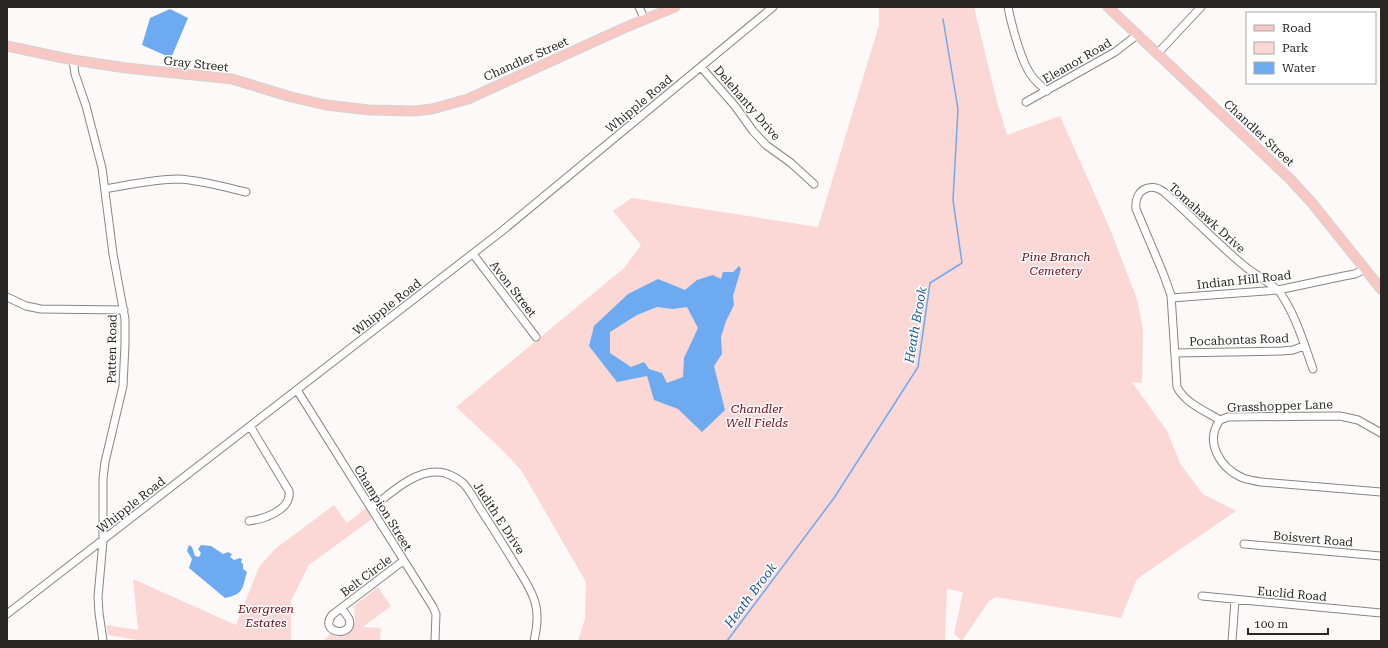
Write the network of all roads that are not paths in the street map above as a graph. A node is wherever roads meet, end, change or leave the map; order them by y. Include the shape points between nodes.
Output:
1 (639, 7) edge
2 (675, 7) edge
3 (773, 7) edge
4 (1008, 7) edge
5 (1108, 7) edge
6 (1201, 7) edge
7 (645, 20) junction
8 (1137, 35) junction
9 (7, 46) edge
10 (1158, 53) junction
11 (73, 60) junction
12 (701, 67) junction
13 (1047, 91) junction
14 (1026, 102) dead end
15 (381, 111) joint
16 (814, 184) dead end
17 (104, 189) junction
18 (246, 192) dead end
19 (473, 254) junction
20 (1365, 269) junction
21 (1381, 289) edge
22 (1278, 290) junction
23 (7, 297) edge
24 (1171, 298) junction
25 (124, 310) junction
26 (536, 337) dead end
27 (1304, 346) junction
28 (1174, 353) junction
29 (1313, 369) dead end
30 (297, 390) junction
31 (1220, 420) junction
32 (250, 426) junction
33 (1381, 433) edge
34 (1381, 492) edge
35 (371, 508) junction
36 (249, 521) dead end
37 (102, 541) junction
38 (1244, 544) dead end
39 (1381, 556) edge
40 (404, 561) junction
41 (1202, 596) dead end
42 (1235, 600) junction
43 (341, 608) dead end
44 (1381, 613) edge
45 (7, 614) edge
46 (103, 641) edge
47 (435, 641) edge
48 (534, 641) edge
49 (1232, 641) edge

1 - 7 street
2 - 7 main road, Chandler Street
3 - 12 street, Whipple Road
4 - 13 street via 1027,70
5 - 8 main road, Chandler Street
6 - 10 street
7 - 15 main road, Chandler Street via 447,106 414,112
8 - 10 main road, Chandler Street
8 - 13 street, Eleanor Road via 1115,52
9 - 11 main road, Gray Street
10 - 20 main road, Chandler Street via 1290,179
11 - 15 main road, Gray Street via 222,78 317,103
11 - 17 street, Patten Road via 97,150
12 - 16 street, Delehanty Drive via 766,145
12 - 19 street, Whipple Road
13 - 14 street, Eleanor Road
17 - 18 street via 176,179
17 - 25 street, Patten Road
19 - 26 street, Avon Street
19 - 30 street, Whipple Road
20 - 21 main road, Chandler Street
20 - 22 street, Indian Hill Road via 1355,274
22 - 24 street, Indian Hill Road
22 - 24 street, Tomahawk Drive via 1242,264 1164,192 1149,187 1137,198 1136,210
22 - 27 street, Tomahawk Drive
23 - 25 street via 26,306 42,309
24 - 28 street, Tomahawk Drive
25 - 37 street, Patten Road via 125,367 121,396 103,471
27 - 28 street, Pocahontas Road via 1282,351
27 - 29 street, Tomahawk Drive
28 - 31 street, Tomahawk Drive via 1176,383 1179,390 1190,401
30 - 32 street, Whipple Road
30 - 35 street, Champion Street
31 - 33 street, Grasshopper Lane via 1228,417 1340,416 1358,420
31 - 34 street, Grasshopper Lane via 1212,438 1216,452 1224,464 1241,477 1261,482
32 - 36 street via 289,495 287,503 275,513
32 - 37 street, Whipple Road
35 - 40 street, Champion Street
35 - 48 street, Judith E Drive via 405,483 425,473 446,474 464,484 530,590 538,618
37 - 45 street, Whipple Road
37 - 46 street, Patten Road via 98,597
38 - 39 street, Boisvert Road
40 - 43 street, Belt Circle
40 - 47 street, Champion Street via 436,614
41 - 42 street, Euclid Road
42 - 44 street, Euclid Road
42 - 49 street

